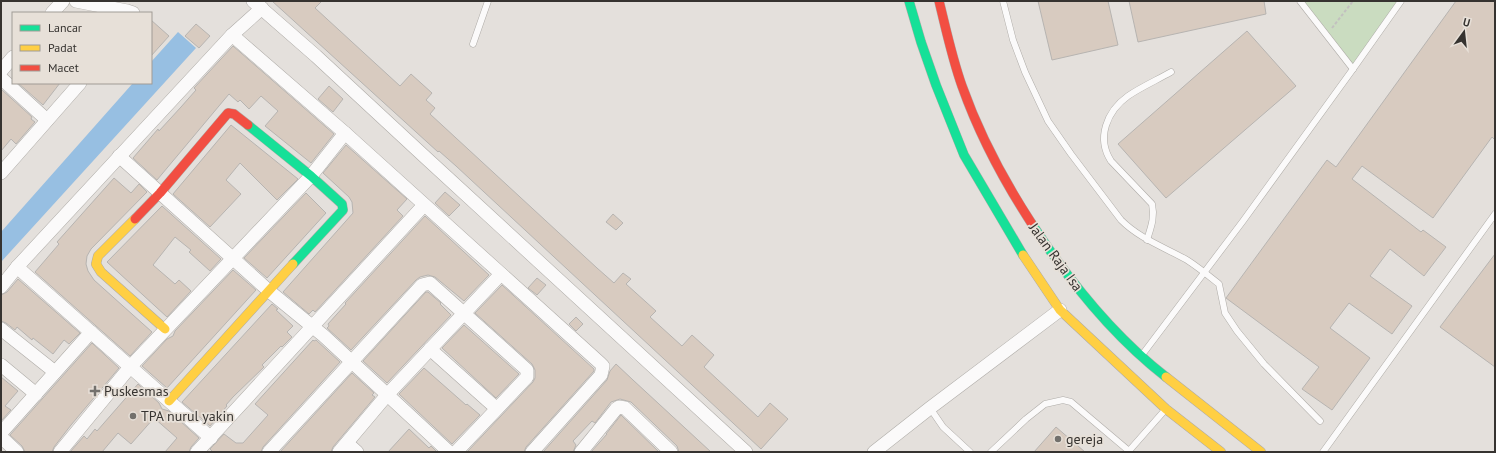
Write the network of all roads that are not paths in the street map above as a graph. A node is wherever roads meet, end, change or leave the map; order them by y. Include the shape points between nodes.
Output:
1 (63, 1) edge
2 (76, 1) edge
3 (488, 1) edge
4 (909, 1) edge
5 (939, 1) edge
6 (1003, 1) edge
7 (1300, 1) edge
8 (1401, 1) edge
9 (257, 4) edge
10 (53, 12) edge
11 (130, 12) edge
12 (232, 35) junction
13 (473, 44) dead end
14 (12, 58) edge
15 (1353, 69) junction
16 (1, 71) edge
17 (1171, 72) dead end
18 (1, 78) edge
19 (79, 84) edge
20 (47, 120) junction
21 (345, 133) junction
22 (119, 156) junction
23 (1, 173) edge
24 (311, 176) junction
25 (160, 193) junction
26 (424, 205) junction
27 (1495, 214) edge
28 (1147, 240) junction
29 (234, 259) junction
30 (17, 267) junction
31 (1204, 272) junction
32 (501, 274) junction
33 (1, 287) edge
34 (269, 291) junction
35 (1060, 310) junction
36 (464, 312) junction
37 (312, 326) junction
38 (1, 329) edge
39 (164, 330) junction
40 (91, 332) junction
41 (430, 348) junction
42 (352, 362) junction
43 (1133, 364) junction
44 (1, 365) edge
45 (130, 367) junction
46 (55, 372) junction
47 (36, 394) junction
48 (387, 395) junction
49 (169, 401) junction
50 (496, 408) junction
51 (930, 408) junction
52 (1166, 409) junction
53 (1320, 422) dead end
54 (1, 433) edge
55 (1, 437) edge
56 (206, 447) edge
57 (343, 448) edge
58 (17, 452) edge
59 (60, 452) edge
60 (269, 452) edge
61 (357, 452) edge
62 (449, 452) edge
63 (456, 452) edge
64 (532, 452) edge
65 (581, 452) edge
66 (671, 452) edge
67 (746, 452) edge
68 (874, 452) edge
69 (970, 452) edge
70 (991, 452) edge
71 (1128, 452) edge
72 (1221, 452) edge
73 (1261, 452) edge
74 (1323, 452) edge

1 - 10 street
2 - 11 street
3 - 13 lane
4 - 35 main road, Jalan Raja Isa via 936,86 964,155 1009,234
5 - 43 main road, Jalan Raja Isa via 954,63 966,97 998,166 1028,218
6 - 28 lane via 1015,46 1048,121 1121,220
7 - 15 lane
8 - 15 lane
9 - 12 street
9 - 67 street
12 - 21 street
12 - 22 street
14 - 16 street
15 - 31 lane
17 - 28 lane via 1122,101 1104,128 1106,154 1152,204 1153,222
18 - 20 street
19 - 20 street
20 - 23 street
21 - 24 street
21 - 26 street
22 - 25 street
22 - 30 street
24 - 25 main road via 235,114 228,113
24 - 29 street
24 - 34 main road via 342,204 342,210
25 - 29 street
25 - 39 main road via 98,256 96,264 100,272
26 - 32 street
26 - 37 street
27 - 74 lane
28 - 31 lane
29 - 34 street
29 - 39 street
30 - 33 street
30 - 40 street
31 - 43 lane
31 - 53 lane via 1219,284 1225,313 1237,331 1264,364
32 - 36 street
32 - 64 street via 602,366 601,375
34 - 37 street
34 - 49 main road
35 - 43 main road, Jalan Raja Isa
35 - 51 street
36 - 41 street
36 - 42 street via 430,283 426,283
36 - 50 street via 527,370 527,377
37 - 42 street
37 - 56 street
38 - 46 street
39 - 45 street
40 - 45 street
40 - 46 street
41 - 48 street
41 - 50 street
42 - 48 street
42 - 60 street
43 - 52 main road, Jalan Raja Isa
43 - 73 main road, Jalan Raja Isa via 1200,406
44 - 47 street
45 - 49 street
45 - 59 street
46 - 47 street
47 - 54 street
48 - 57 street
48 - 62 street
49 - 56 street
50 - 63 street
51 - 68 street
51 - 69 lane via 943,427
52 - 71 lane
52 - 72 main road, Jalan Raja Isa
55 - 58 street
57 - 61 street
65 - 66 street via 616,409 621,407
70 - 71 lane via 1045,404 1063,400 1076,406

